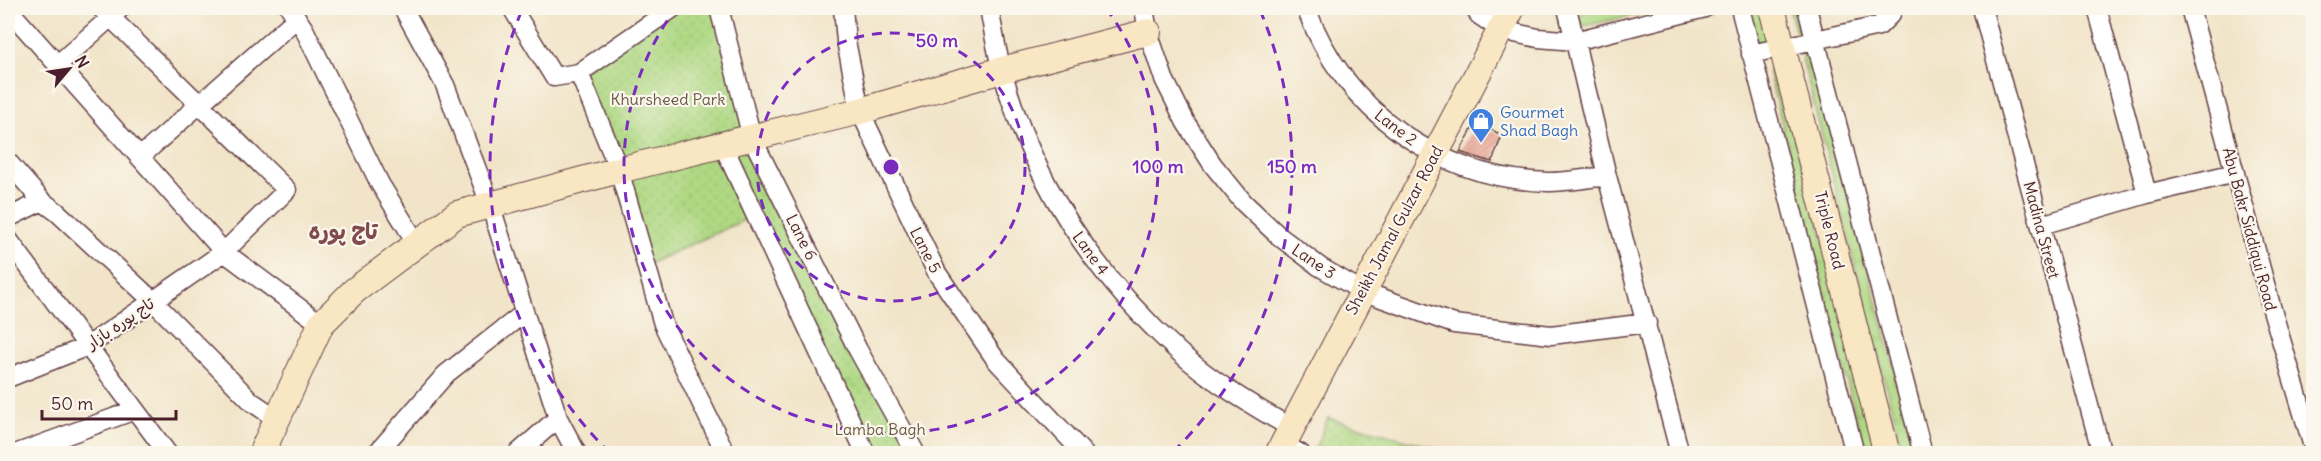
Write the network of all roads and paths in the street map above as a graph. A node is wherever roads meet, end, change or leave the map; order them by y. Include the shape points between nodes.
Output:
1 (403, 8) edge
2 (512, 8) edge
3 (673, 8) edge
4 (719, 8) edge
5 (843, 8) edge
6 (989, 8) edge
7 (1306, 8) edge
8 (1474, 8) edge
9 (1566, 8) edge
10 (1704, 8) edge
11 (1740, 8) edge
12 (1772, 8) edge
13 (1807, 8) edge
14 (1892, 8) edge
15 (1982, 8) edge
16 (2097, 8) edge
17 (2190, 8) edge
18 (8, 9) edge
19 (111, 10) edge
20 (294, 13) edge
21 (1507, 19) edge
22 (1146, 20) edge
23 (1815, 39) junction
24 (1575, 41) junction
25 (1782, 46) junction
26 (1751, 54) junction
27 (57, 65) junction
28 (1002, 69) junction
29 (579, 73) junction
30 (200, 104) junction
31 (860, 111) junction
32 (752, 138) junction
33 (723, 145) junction
34 (1434, 154) junction
35 (140, 157) junction
36 (8, 162) edge
37 (619, 170) junction
38 (2235, 173) junction
39 (1607, 176) junction
40 (2147, 194) junction
41 (42, 201) junction
42 (490, 204) junction
43 (8, 218) edge
44 (2041, 225) junction
45 (8, 239) edge
46 (417, 243) junction
47 (224, 252) junction
48 (1362, 291) junction
49 (153, 301) junction
50 (524, 313) junction
51 (1647, 323) junction
52 (321, 324) junction
53 (88, 346) junction
54 (8, 378) edge
55 (135, 410) junction
56 (558, 418) junction
57 (277, 419) junction
58 (1288, 445) edge
59 (2313, 450) edge
60 (15, 453) edge
61 (168, 453) edge
62 (261, 453) edge
63 (376, 453) edge
64 (518, 453) edge
65 (577, 453) edge
66 (726, 453) edge
67 (866, 453) edge
68 (916, 453) edge
69 (1084, 453) edge
70 (1680, 453) edge
71 (1855, 453) edge
72 (1887, 453) edge
73 (1923, 453) edge
74 (2102, 453) edge

1 - 42 street via 445,86
2 - 29 street via 554,77
3 - 29 street
4 - 32 street, Lane 6
5 - 31 street, Lane 5
6 - 28 street, Lane 4
7 - 34 street, Lane 2 via 1317,36 1347,84 1387,124
8 - 21 street via 1479,15
9 - 24 street
10 - 24 street
11 - 26 street
12 - 25 street, Triple Road
13 - 23 street
14 - 23 street via 1880,26
15 - 44 street, Madina Street
16 - 40 street
17 - 38 street, Abu Bakr Siddiqui Road
18 - 27 street
19 - 27 street
19 - 30 street
20 - 30 street
20 - 46 street via 381,184
21 - 24 street via 1538,38
21 - 34 street, Sheikh Jamal Gulzar Road
22 - 28 street
22 - 48 street, Lane 3 via 1164,79 1213,165 1244,203 1280,237 1320,267
23 - 25 street
23 - 73 street
24 - 39 street
25 - 26 street
25 - 72 street, Triple Road
26 - 71 street
27 - 35 street
28 - 31 street
28 - 58 street, Lane 4 via 1023,134 1052,195 1095,261 1131,305 1179,352 1233,393
29 - 37 street
30 - 35 street
30 - 47 street, تاج پورہ بازار via 287,190
31 - 32 street
31 - 69 street, Lane 5 via 937,273 996,360
32 - 33 street
32 - 68 street, Lane 6 via 858,350
33 - 37 street
33 - 67 street
34 - 39 street, Lane 2 via 1490,174 1548,182
34 - 48 street, Sheikh Jamal Gulzar Road
35 - 47 street
36 - 41 street
37 - 42 street
37 - 66 street via 663,324
38 - 40 street
38 - 59 street, Abu Bakr Siddiqui Road
39 - 51 street
40 - 44 street
41 - 43 street
41 - 49 street
42 - 46 street via 457,214
42 - 50 street
44 - 74 street, Madina Street
45 - 53 street
46 - 52 street via 354,291
47 - 49 street, تاج پورہ بازار
47 - 52 street
48 - 51 street, Lane 3 via 1454,324 1529,333 1551,335
48 - 58 street, Sheikh Jamal Gulzar Road
49 - 53 street, تاج پورہ بازار
49 - 57 street via 252,402
50 - 56 street
50 - 63 street via 446,374
51 - 70 street
52 - 57 street
53 - 54 street, تاج پورہ بازار
53 - 55 street
55 - 60 street
55 - 61 street
56 - 64 street
56 - 65 street
57 - 62 street

